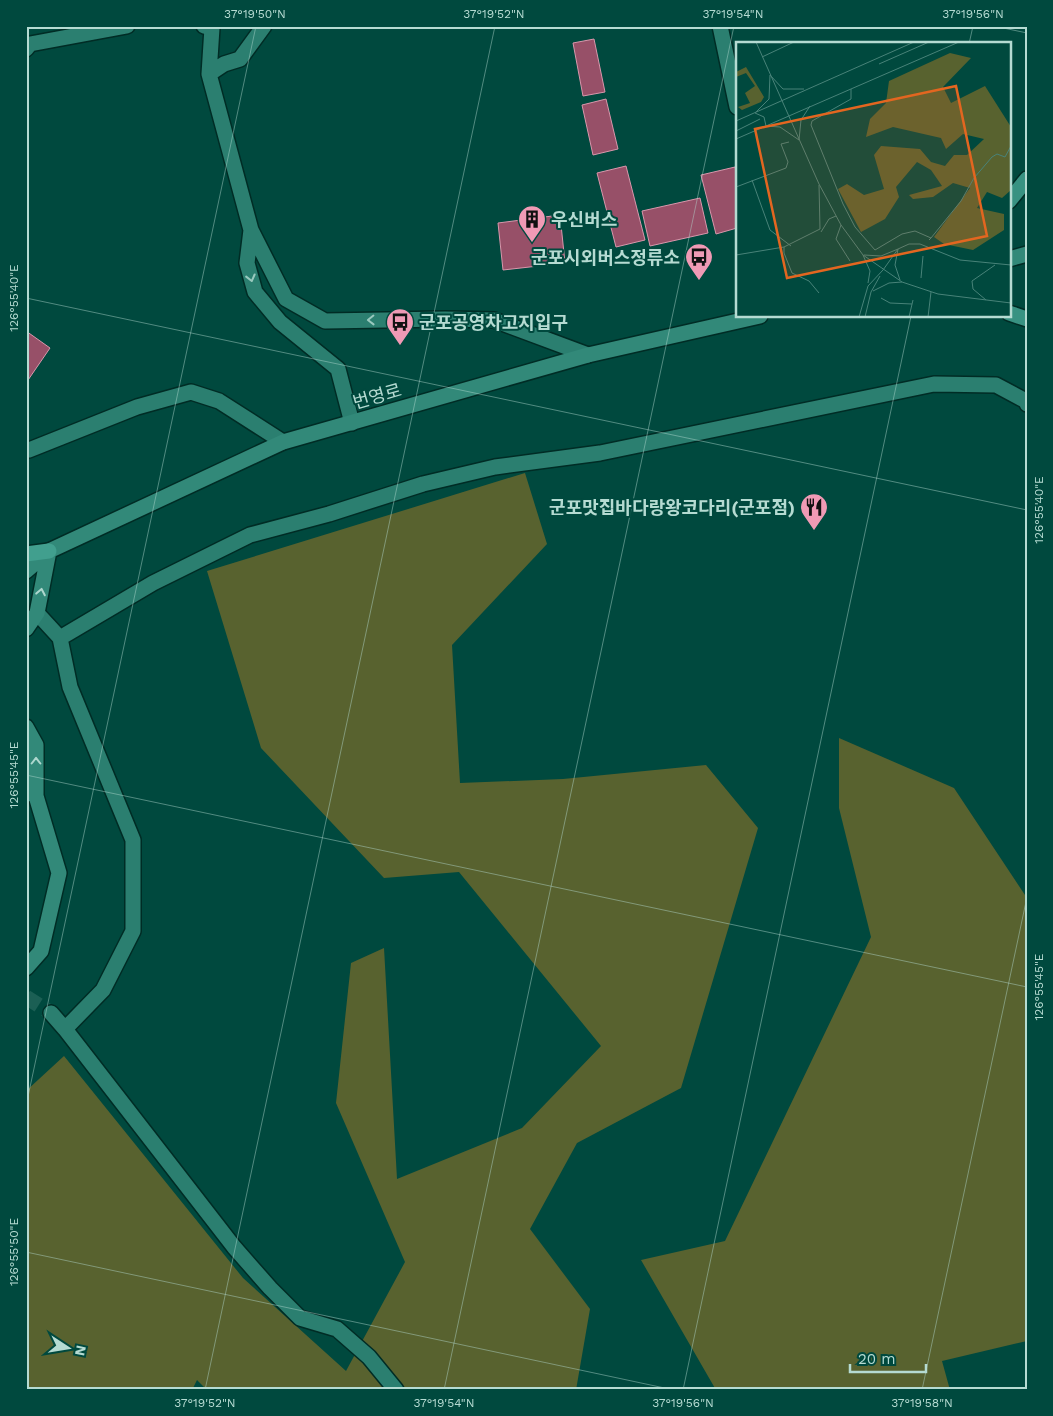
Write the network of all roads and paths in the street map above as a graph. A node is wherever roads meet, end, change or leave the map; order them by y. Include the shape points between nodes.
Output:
1 (128, 26) edge
2 (264, 26) edge
3 (720, 26) edge
4 (210, 27) edge
5 (26, 49) edge
6 (209, 74) junction
7 (736, 102) edge
8 (1027, 179) edge
9 (1010, 200) edge
10 (251, 230) junction
11 (1027, 254) edge
12 (1010, 259) edge
13 (1010, 313) edge
14 (751, 318) edge
15 (1027, 319) edge
16 (588, 355) junction
17 (1027, 404) edge
18 (352, 422) junction
19 (283, 442) junction
20 (29, 450) dead end
21 (49, 551) junction
22 (26, 554) edge
23 (26, 571) edge
24 (37, 613) junction
25 (26, 629) edge
26 (60, 638) junction
27 (26, 727) edge
28 (29, 791) edge
29 (26, 968) edge
30 (51, 1013) tunnel mouth
31 (65, 1029) junction
32 (396, 1390) edge

1 - 5 lane via 30,44
2 - 6 lane via 240,59
3 - 7 lane
4 - 6 lane
6 - 10 lane
8 - 9 main road
16 -> 10 lane via 494,320 325,321 286,299
10 -> 18 lane via 247,262 254,292 280,322 338,369
11 - 12 street
13 - 15 main road
14 - 16 street, 번영로
16 - 18 street, 번영로
17 - 26 lane via 996,385 934,384 600,453 495,467 423,484 250,535 153,583
18 - 19 street, 번영로
19 - 20 lane via 219,401 191,392 138,407
19 - 21 street, 번영로
21 - 22 highway
21 - 23 street, 번영로
24 -> 21 street
24 - 25 street
24 - 26 lane
26 - 31 lane via 70,687 133,840 133,931 103,990
28 -> 27 street via 36,745
28 - 29 street via 59,873 41,951
30 - 31 lane
31 - 32 lane via 234,1247 270,1288 300,1318 337,1329 369,1357

